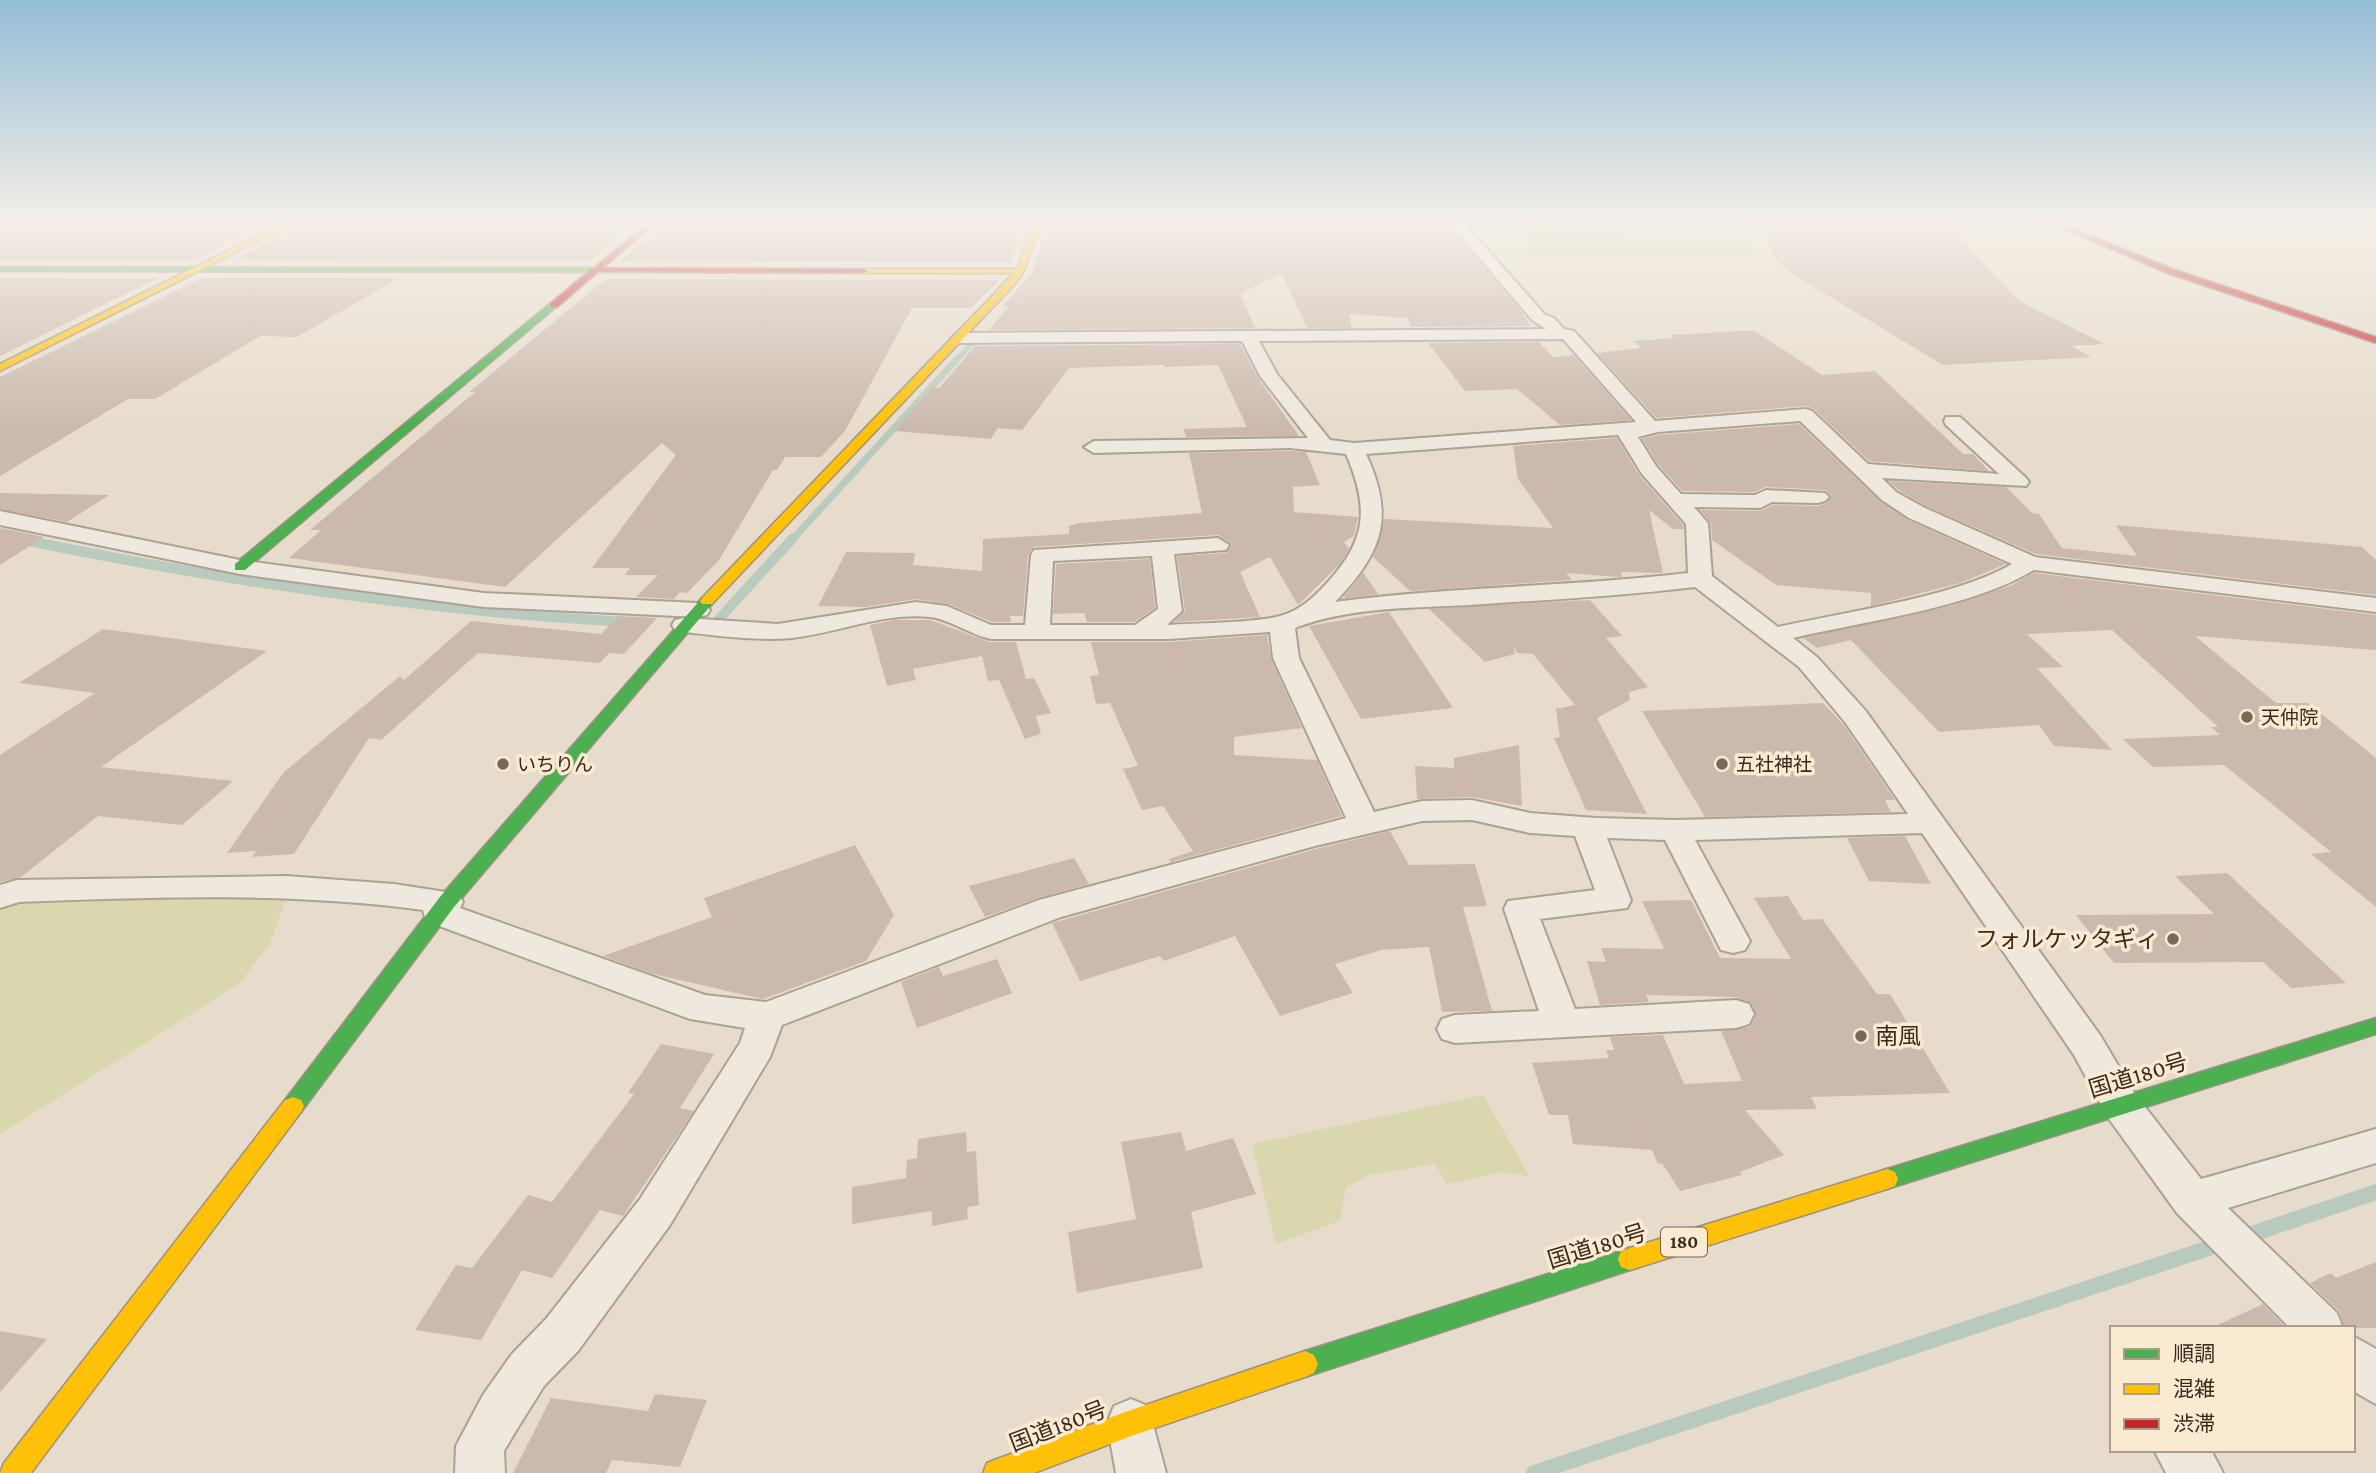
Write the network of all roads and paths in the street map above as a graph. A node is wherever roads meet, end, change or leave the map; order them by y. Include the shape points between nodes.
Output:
1 (156, 290) edge
2 (571, 290) edge
3 (1003, 290) edge
4 (1514, 290) edge
5 (2226, 290) edge
6 (1559, 334) junction
7 (959, 338) junction
8 (1249, 338) junction
9 (2376, 340) edge
10 (0, 368) edge
11 (1953, 421) dead end
12 (1651, 428) junction
13 (1319, 445) junction
14 (1094, 447) dead end
15 (1354, 449) junction
16 (1862, 470) junction
17 (1818, 498) dead end
18 (1675, 500) junction
19 (0, 517) edge
20 (1217, 545) dead end
21 (1162, 548) junction
22 (2030, 563) junction
23 (240, 567) junction
24 (1700, 579) junction
25 (2376, 606) edge
26 (1311, 613) junction
27 (691, 617) junction
28 (1282, 625) junction
29 (1142, 631) junction
30 (1037, 633) junction
31 (1774, 635) junction
32 (1931, 823) junction
33 (1364, 824) junction
34 (1596, 828) junction
35 (1675, 830) junction
36 (0, 897) edge
37 (443, 908) junction
38 (1734, 941) dead end
39 (1736, 1014) dead end
40 (767, 1016) junction
41 (1562, 1024) junction
42 (2376, 1026) edge
43 (1455, 1029) dead end
44 (2121, 1105) junction
45 (2376, 1146) edge
46 (2192, 1200) junction
47 (2320, 1326) edge
48 (2355, 1361) edge
49 (2376, 1381) edge
50 (1130, 1423) junction
51 (2180, 1452) edge
52 (14, 1473) edge
53 (480, 1473) edge
54 (997, 1473) edge
55 (1141, 1473) edge
56 (2197, 1473) edge

1 - 10 main road
2 - 23 main road
3 - 7 main road
4 - 6 street
5 - 9 main road
6 - 8 street
6 - 12 street via 1568,334
7 - 8 street
7 - 27 main road
8 - 13 street via 1269,376
11 - 16 street via 2019,482
12 - 15 street
12 - 16 street via 1805,415
12 - 18 street via 1627,434 1633,449
13 - 14 street
13 - 15 street
15 - 26 street via 1370,480 1375,503 1371,528 1350,575
16 - 22 street via 1889,496 1917,513
17 - 18 street
18 - 24 street via 1697,523
19 - 23 street
20 - 21 street
21 - 29 street via 1170,611
21 - 30 street via 1042,555
22 - 25 street
22 - 31 street via 2008,576 1946,596
23 - 27 street via 484,600
24 - 26 street via 1616,589 1390,602
24 - 31 street
26 - 28 street
27 - 30 street via 766,630 932,610 975,630
27 - 37 main road
28 - 29 street
28 - 33 street via 1286,658
29 - 30 street
31 - 32 street via 1808,662 1855,716
32 - 35 street
32 - 44 street via 2087,1045
33 - 34 street via 1422,811 1472,810 1530,823
33 - 40 street via 1051,908
34 - 35 street
34 - 41 street via 1590,835 1615,900 1520,909
35 - 38 street
36 - 37 street via 17,891 180,885 378,891
37 - 40 street via 703,1009
37 - 52 main road
39 - 41 street
40 - 53 street via 757,1047 655,1212 562,1335 528,1370 500,1412 480,1446
41 - 43 street
42 - 44 main road, 国道180号 / 180
44 - 46 street
44 - 50 main road, 国道180号 / 180 via 1437,1320
45 - 46 street
46 - 47 street
48 - 49 street
50 - 54 main road, 国道180号 / 180
50 - 55 street
51 - 56 street

